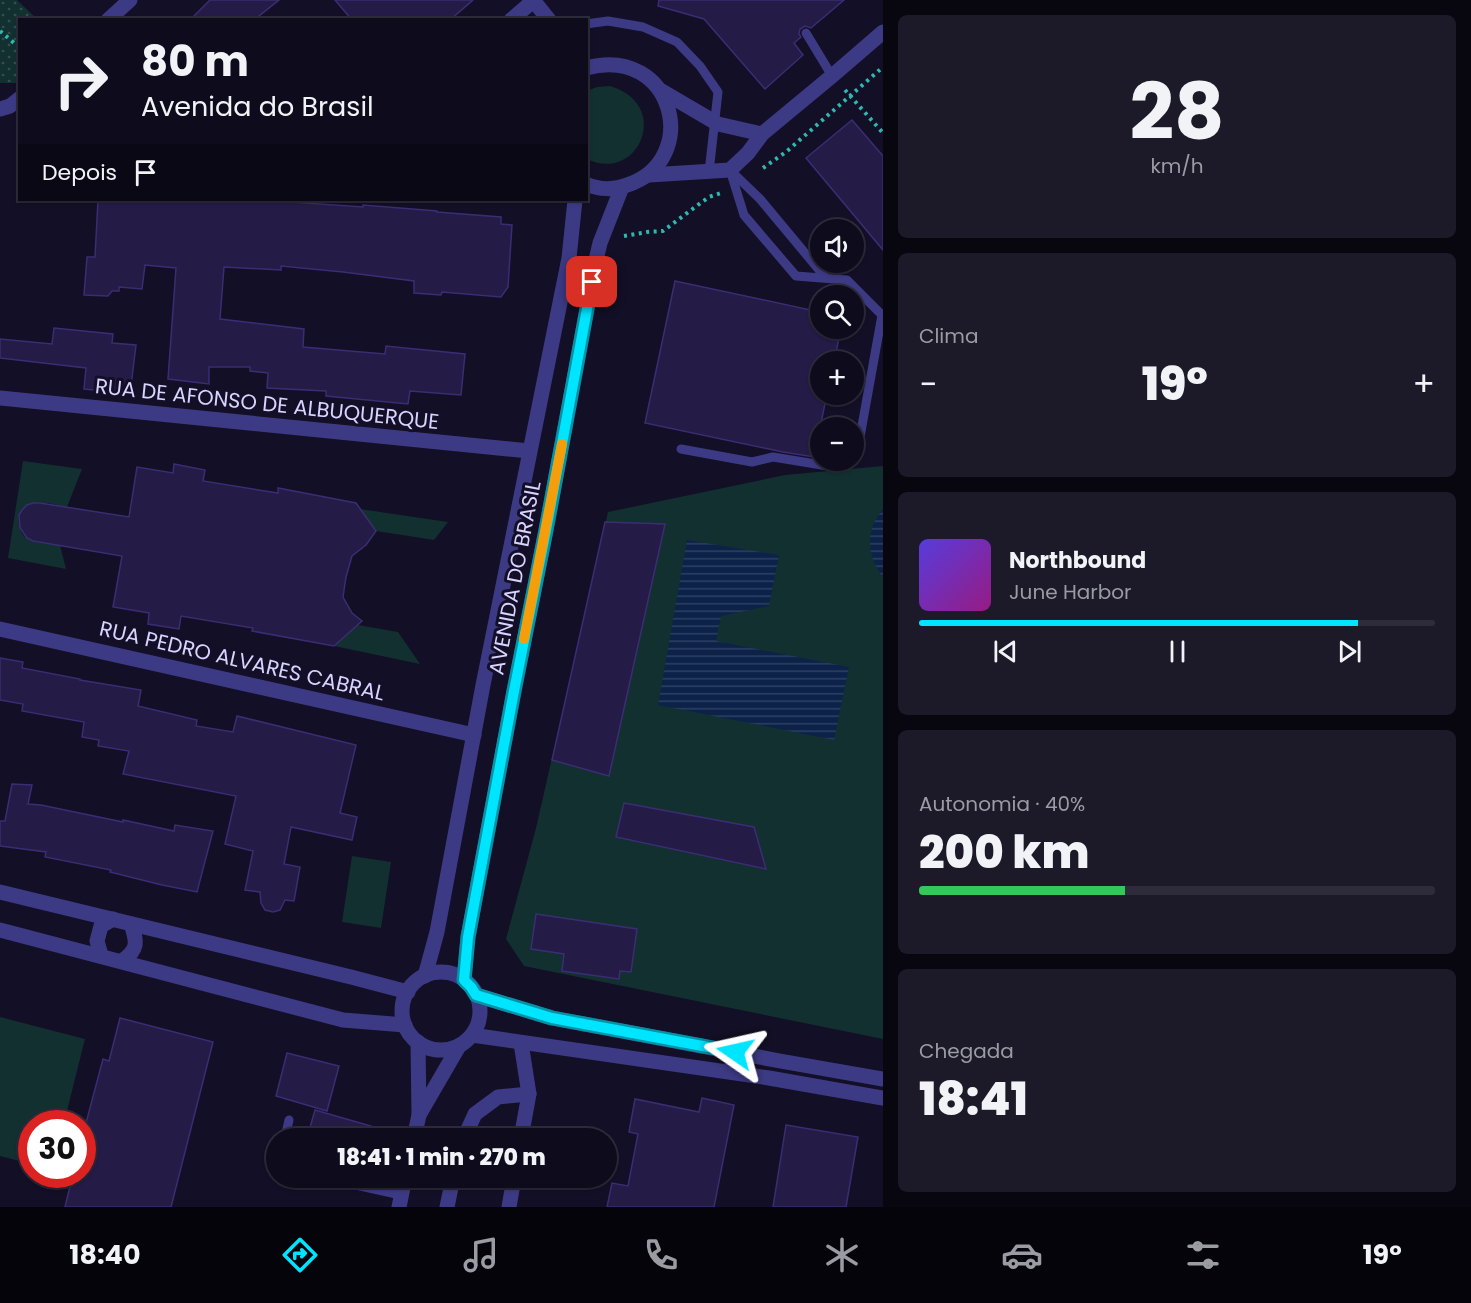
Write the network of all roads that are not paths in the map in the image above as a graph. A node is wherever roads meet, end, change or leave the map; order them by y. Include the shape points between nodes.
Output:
1 (130, 0) edge
2 (534, 0) edge
3 (110, 18) edge
4 (513, 18) edge
5 (548, 18) edge
6 (588, 24) edge
7 (883, 32) edge
8 (806, 33) dead end
9 (588, 67) edge
10 (832, 76) junction
11 (660, 90) junction
12 (18, 100) edge
13 (0, 109) edge
14 (714, 122) junction
15 (762, 134) junction
16 (730, 170) junction
17 (709, 171) junction
18 (649, 175) junction
19 (588, 184) edge
20 (739, 184) junction
21 (621, 187) junction
22 (575, 201) edge
23 (825, 277) junction
24 (882, 316) edge
25 (0, 398) edge
26 (863, 417) edge
27 (681, 449) dead end
28 (529, 451) junction
29 (810, 463) edge
30 (0, 628) edge
31 (474, 735) junction
32 (0, 892) edge
33 (113, 919) junction
34 (131, 924) junction
35 (0, 930) edge
36 (101, 955) junction
37 (122, 961) junction
38 (425, 976) junction
39 (464, 980) junction
40 (408, 992) junction
41 (476, 995) junction
42 (405, 1025) junction
43 (472, 1035) junction
44 (418, 1042) junction
45 (521, 1043) junction
46 (459, 1046) junction
47 (883, 1079) edge
48 (530, 1094) junction
49 (883, 1098) edge
50 (419, 1115) junction
51 (289, 1120) dead end
52 (287, 1128) edge
53 (416, 1128) edge
54 (469, 1128) edge
55 (523, 1128) edge
56 (357, 1188) edge
57 (451, 1188) edge
58 (512, 1188) edge
59 (400, 1201) edge
60 (447, 1207) edge
61 (509, 1207) edge

1 - 3 street
2 - 4 street
2 - 5 street
6 - 14 lane via 608,21 643,27 677,42 718,92
7 - 10 street
8 - 10 lane
9 - 11 street via 618,64 634,69
10 - 15 street
11 - 14 street
11 - 18 street via 671,125 669,144
12 - 13 street
14 - 15 street
14 - 17 lane
15 - 16 street
16 - 17 street
16 - 20 lane
17 - 18 street
18 - 21 street
19 - 21 street via 606,189
20 - 23 lane via 760,199
20 - 23 lane via 744,215 796,276
21 - 39 street, AVENIDA DO BRASIL via 596,260 470,925
22 - 28 street, AVENIDA DO BRASIL via 569,258
23 - 24 lane via 847,280
24 - 26 lane
25 - 28 street, RUA DE AFONSO DE ALBUQUERQUE
27 - 29 lane via 752,462 773,457
28 - 31 street, AVENIDA DO BRASIL
30 - 31 street, RUA PEDRO ALVARES CABRAL
31 - 38 street, AVENIDA DO BRASIL
32 - 33 street
33 - 34 street
33 - 36 street via 101,926 96,941
34 - 37 street via 136,941 133,953
34 - 40 street
35 - 36 street
36 - 37 street
37 - 42 street via 343,1020
38 - 39 street via 445,972
38 - 40 street
39 - 41 street
40 - 42 street via 403,1002
41 - 43 street via 480,1016
41 - 47 street via 552,1018
42 - 44 street
43 - 45 street
43 - 46 street
44 - 46 street via 437,1050
44 - 50 street
45 - 48 street
45 - 49 street
46 - 50 street
48 - 54 street via 498,1097 475,1114
48 - 55 street
50 - 53 street
51 - 52 lane
56 - 59 lane
57 - 60 street
58 - 61 street

